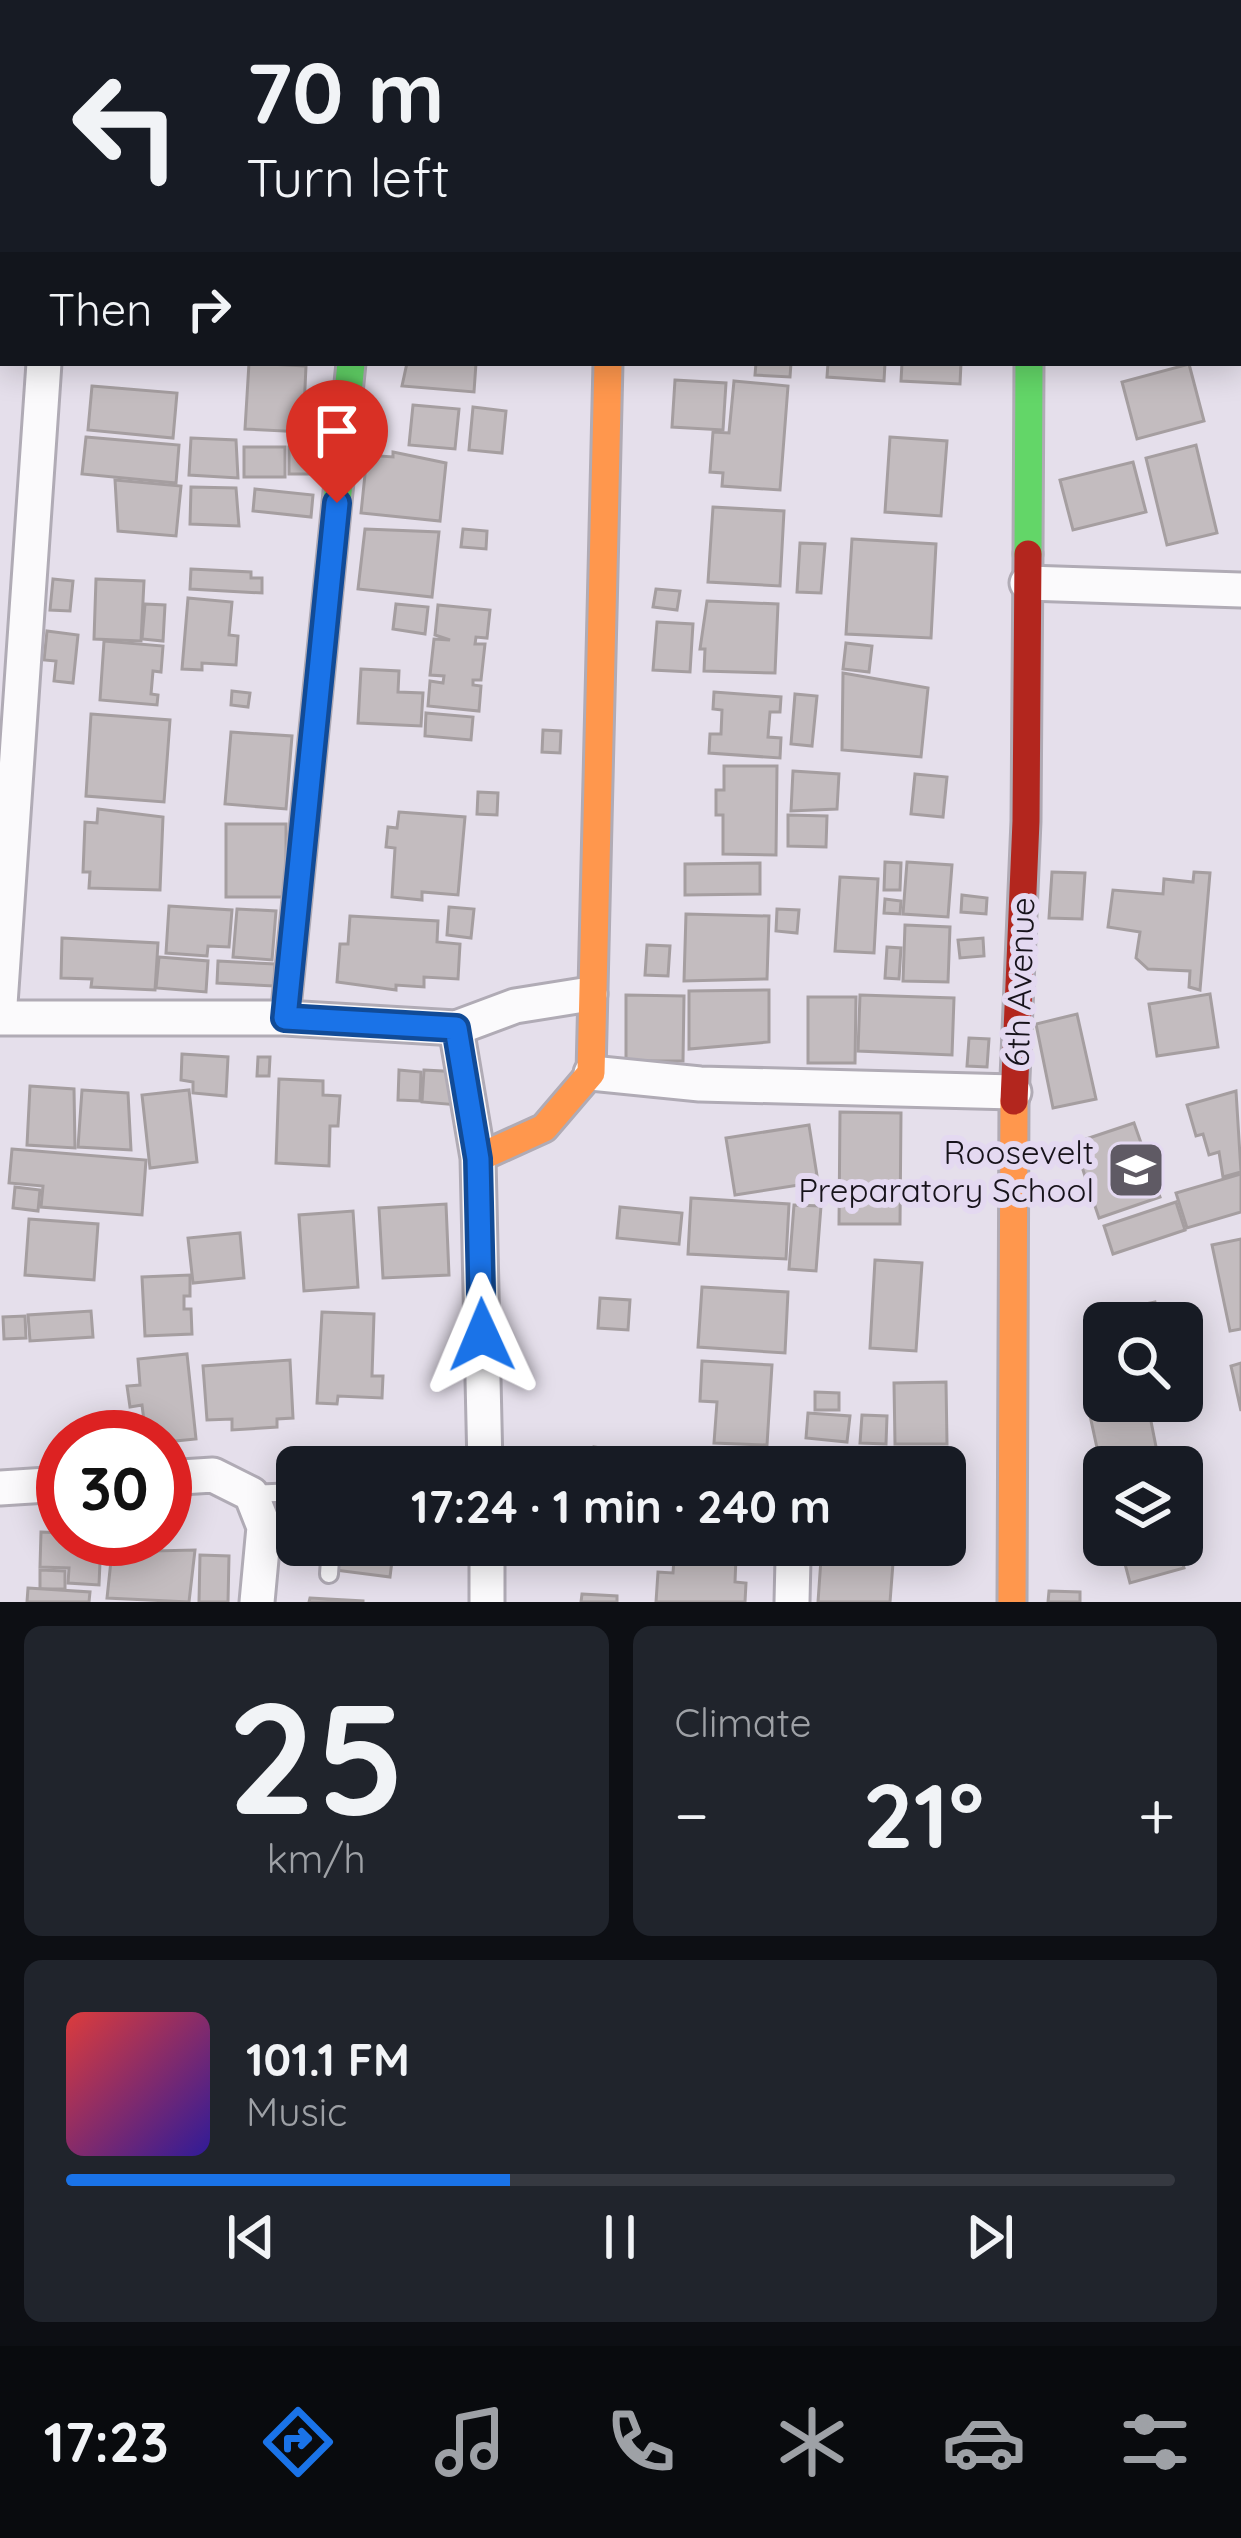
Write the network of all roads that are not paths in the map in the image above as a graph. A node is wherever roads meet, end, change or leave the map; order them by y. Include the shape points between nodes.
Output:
1 (44, 366) edge
2 (351, 366) edge
3 (608, 366) edge
4 (1029, 366) edge
5 (1027, 583) junction
6 (1241, 590) edge
7 (590, 994) junction
8 (0, 1004) edge
9 (0, 1018) edge
10 (285, 1018) junction
11 (456, 1028) junction
12 (591, 1073) junction
13 (1014, 1092) junction
14 (478, 1159) junction
15 (485, 1446) edge
16 (192, 1476) edge
17 (36, 1486) edge
18 (0, 1488) edge
19 (276, 1493) edge
20 (251, 1494) junction
21 (330, 1566) edge
22 (487, 1566) edge
23 (793, 1566) edge
24 (329, 1574) dead end
25 (256, 1602) edge
26 (487, 1602) edge
27 (792, 1602) edge
28 (1012, 1602) edge

1 - 8 street
2 - 10 street
3 - 7 street
4 - 5 street, 6th Avenue
5 - 6 street
5 - 13 street, 6th Avenue
7 - 11 street via 515,1006
7 - 12 street
9 - 10 street
10 - 11 street
11 - 14 street
12 - 13 street via 700,1084
12 - 14 street via 553,1125
13 - 28 street, 6th Avenue
14 - 15 street
16 - 20 street via 213,1475
17 - 18 street
19 - 20 lane
20 - 25 street via 264,1527
21 - 24 lane
22 - 26 street
23 - 27 street

